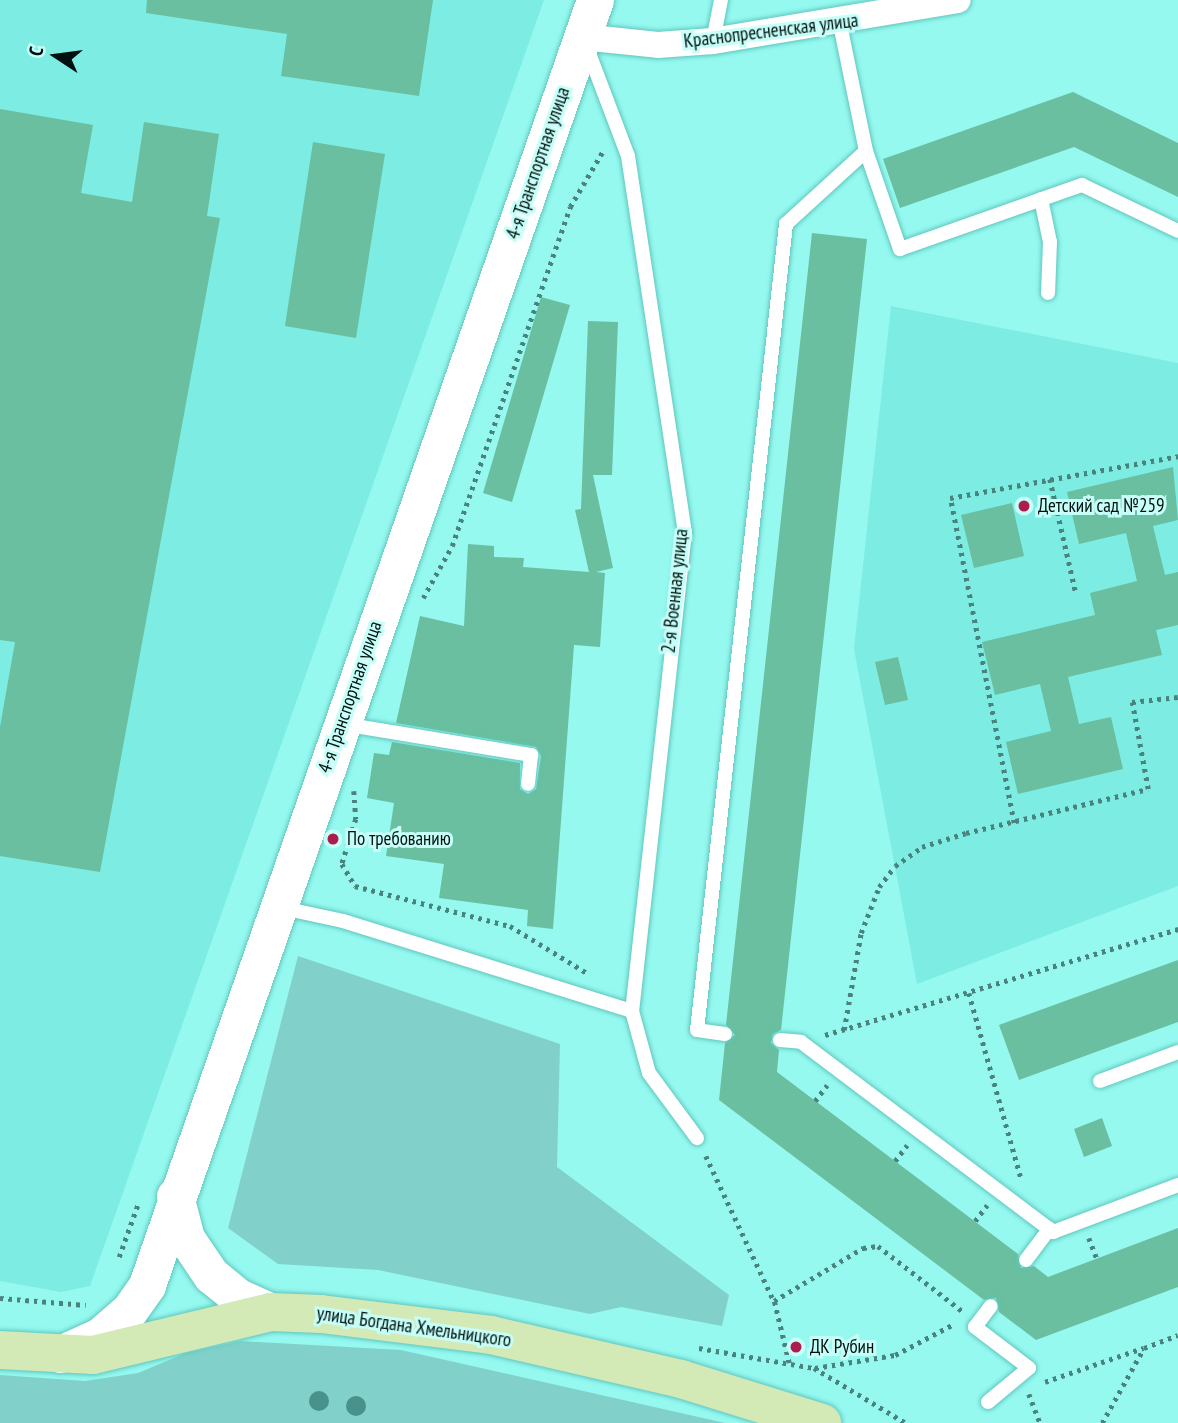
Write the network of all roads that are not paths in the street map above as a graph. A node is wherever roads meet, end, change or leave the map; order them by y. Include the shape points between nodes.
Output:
1 (595, 0) edge
2 (721, 0) edge
3 (958, 0) edge
4 (840, 24) junction
5 (582, 37) junction
6 (713, 41) junction
7 (866, 151) junction
8 (1041, 200) junction
9 (1178, 232) edge
10 (1048, 293) dead end
11 (341, 723) junction
12 (528, 784) dead end
13 (276, 907) junction
14 (632, 1011) junction
15 (726, 1034) dead end
16 (780, 1040) dead end
17 (1178, 1052) edge
18 (1100, 1081) dead end
19 (698, 1138) road end
20 (1178, 1185) edge
21 (175, 1196) junction
22 (1049, 1229) junction
23 (1026, 1260) dead end
24 (991, 1306) dead end
25 (271, 1312) junction
26 (0, 1350) edge
27 (56, 1356) junction
28 (988, 1402) dead end
29 (822, 1423) edge

1 - 5 main road, 4-я Транспортная улица
2 - 6 lane
3 - 4 street, Краснопресненская улица
4 - 6 street, Краснопресненская улица
4 - 7 lane
5 - 6 street, Краснопресненская улица via 658,45
5 - 11 main road, 4-я Транспортная улица
5 - 14 lane, 2-я Военная улица via 628,156 685,532
7 - 8 lane via 900,249
7 - 15 lane via 786,224 697,1030
8 - 9 lane via 1082,185
8 - 10 lane via 1050,242
11 - 12 lane via 531,755
11 - 13 main road, 4-я Транспортная улица
13 - 14 lane via 343,921
13 - 21 main road, 4-я Транспортная улица
14 - 19 lane, 2-я Военная улица via 649,1073
16 - 22 lane via 801,1042
17 - 18 lane
20 - 22 lane
21 - 25 main road via 186,1238 211,1275 238,1297
21 - 27 main road, 4-я Транспортная улица via 147,1285 129,1311 100,1336
22 - 23 lane
24 - 28 lane via 975,1327 1029,1368
25 - 27 main road, улица Богдана Хмельницкого via 121,1349
25 - 29 main road, улица Богдана Хмельницкого via 491,1335 681,1378
26 - 27 main road, улица Богдана Хмельницкого

